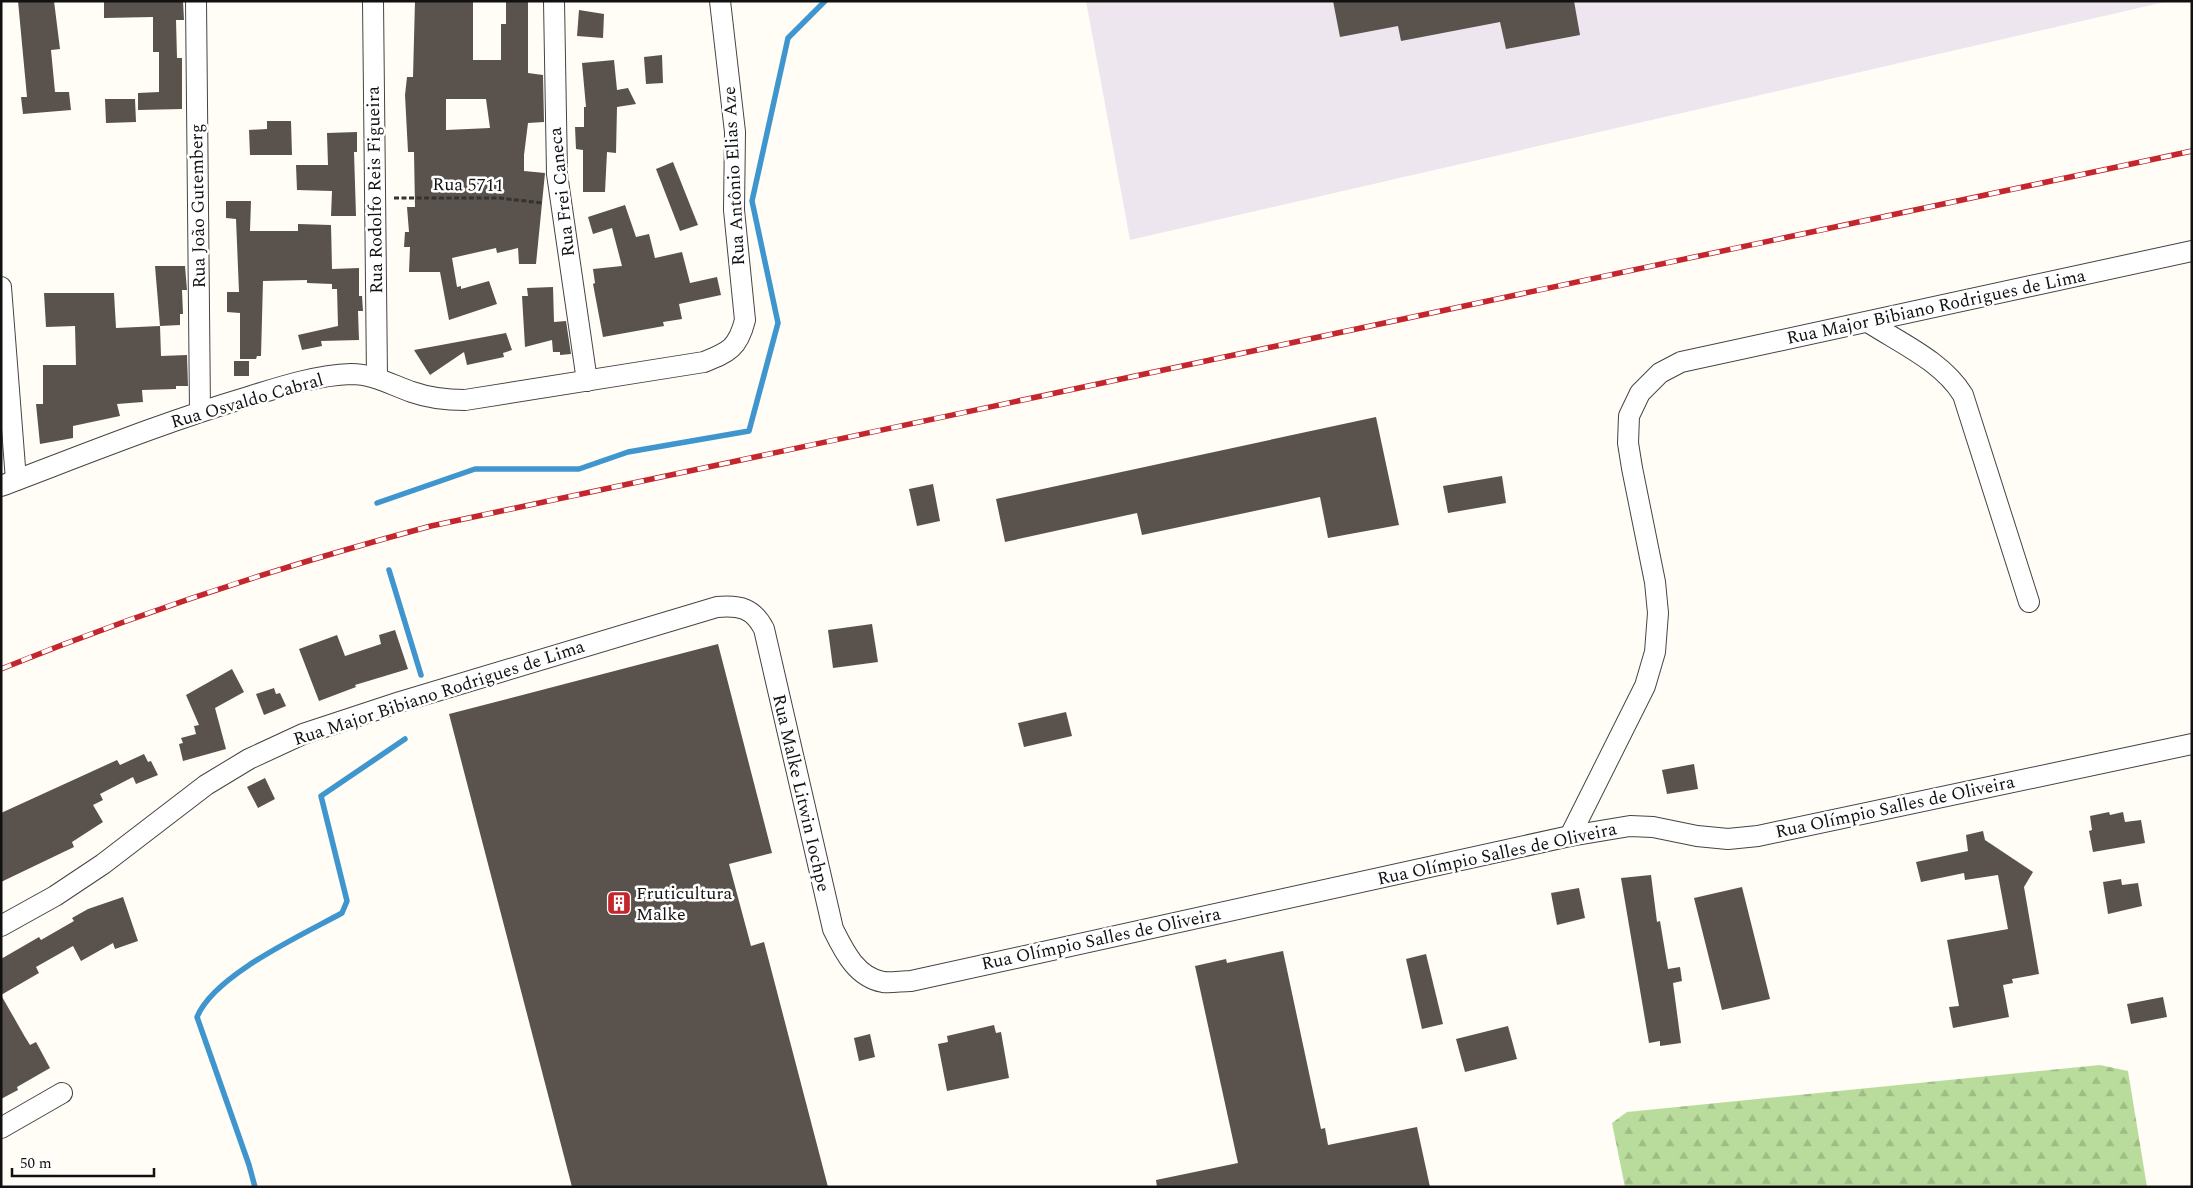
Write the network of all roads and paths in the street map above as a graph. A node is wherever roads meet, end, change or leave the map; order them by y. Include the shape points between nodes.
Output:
1 (196, 1) edge
2 (373, 1) edge
3 (554, 1) edge
4 (720, 1) edge
5 (375, 198) junction
6 (561, 206) junction
7 (2192, 251) edge
8 (1, 287) edge
9 (1868, 322) junction
10 (732, 348) joint
11 (377, 378) junction
12 (587, 381) junction
13 (200, 411) junction
14 (9, 483) edge
15 (2029, 602) dead end
16 (747, 609) joint
17 (2192, 744) edge
18 (1570, 836) junction
19 (1, 926) edge
20 (863, 973) joint
21 (62, 1093) dead end
22 (1, 1128) edge

1 - 13 street, Rua João Gutemberg
2 - 5 street, Rua Rodolfo Reis Figueira
3 - 6 street, Rua Frei Caneca via 556,150
4 - 10 street, Rua Antônio Elias Aze via 735,132 734,217 745,320 741,338
5 - 6 path, Rua 5711 via 499,198
5 - 11 street, Rua Rodolfo Reis Figueira
6 - 12 street, Rua Frei Caneca
7 - 9 street, Rua Major Bibiano Rodrigues de Lima
8 - 14 street
9 - 15 street via 1954,380 1962,395
9 - 18 street, Rua Major Bibiano Rodrigues de Lima via 1681,362 1660,373 1640,392 1629,416 1628,443 1655,582 1658,613 1655,652 1645,686
10 - 12 street, Rua Osvaldo Cabral via 704,362
11 - 12 street, Rua Osvaldo Cabral via 449,400
11 - 13 street, Rua Osvaldo Cabral via 337,374
13 - 14 street, Rua Osvaldo Cabral
16 - 19 street, Rua Major Bibiano Rodrigues de Lima via 717,607 303,734 249,759 206,785 103,864
16 - 20 street, Rua Malke Litwin Iochpe via 757,616 764,629 832,929 847,957
17 - 18 street, Rua Olímpio Salles de Oliveira via 1758,836 1721,838 1630,826
18 - 20 street, Rua Olímpio Salles de Oliveira via 911,981 883,982
21 - 22 street

